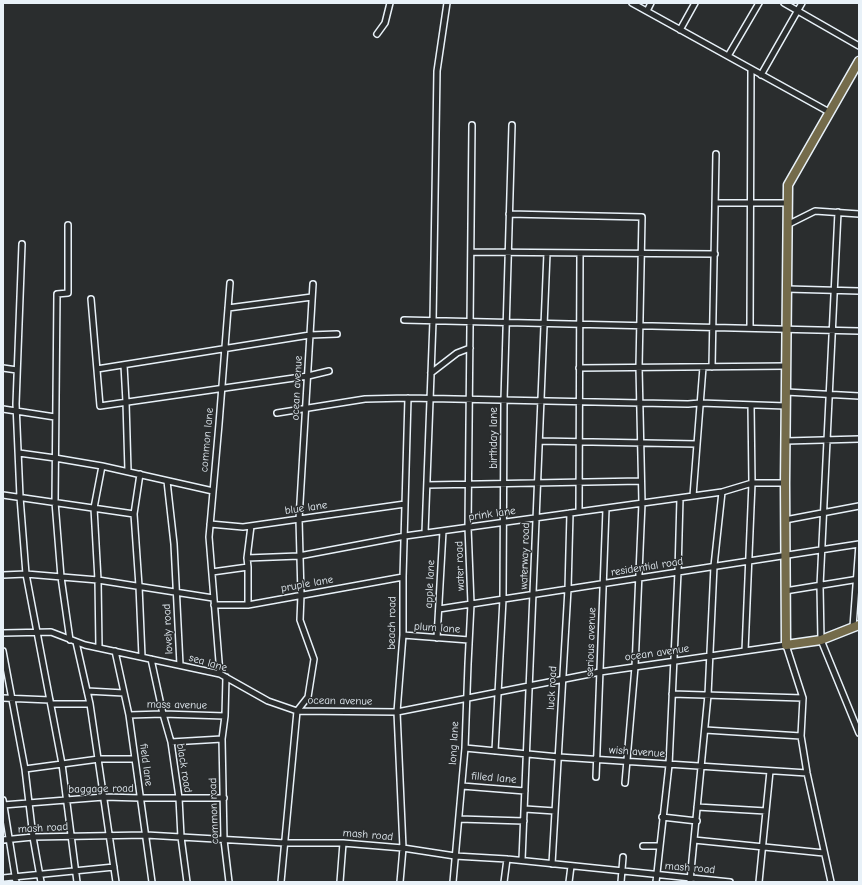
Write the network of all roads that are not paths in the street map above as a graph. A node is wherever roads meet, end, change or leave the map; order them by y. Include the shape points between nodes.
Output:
1 (390, 3) edge
2 (447, 3) edge
3 (632, 3) edge
4 (652, 3) edge
5 (695, 3) edge
6 (759, 3) edge
7 (784, 3) edge
8 (802, 3) edge
9 (647, 11) junction
10 (798, 11) junction
11 (680, 30) junction
12 (377, 34) dead end
13 (859, 46) edge
14 (728, 56) junction
15 (859, 61) edge
16 (751, 69) junction
17 (761, 75) junction
18 (829, 112) junction
19 (472, 125) dead end
20 (512, 125) dead end
21 (716, 154) dead end
22 (715, 203) junction
23 (750, 203) junction
24 (787, 203) junction
25 (838, 212) junction
26 (509, 214) junction
27 (859, 214) edge
28 (787, 224) junction
29 (68, 225) dead end
30 (22, 244) dead end
31 (471, 252) junction
32 (508, 253) junction
33 (547, 253) junction
34 (580, 253) junction
35 (641, 254) junction
36 (715, 254) junction
37 (230, 283) dead end
38 (313, 284) dead end
39 (787, 288) junction
40 (834, 290) junction
41 (859, 291) edge
42 (312, 297) junction
43 (91, 298) dead end
44 (228, 308) junction
45 (404, 320) dead end
46 (433, 321) junction
47 (470, 322) junction
48 (506, 323) junction
49 (544, 323) junction
50 (579, 324) junction
51 (640, 326) junction
52 (714, 327) junction
53 (750, 328) junction
54 (787, 329) junction
55 (833, 330) junction
56 (859, 331) edge
57 (337, 334) dead end
58 (310, 335) junction
59 (225, 348) junction
60 (470, 348) junction
61 (124, 365) junction
62 (786, 366) junction
63 (639, 367) junction
64 (703, 367) junction
65 (712, 367) junction
66 (3, 368) edge
67 (579, 368) junction
68 (97, 369) junction
69 (17, 370) junction
70 (329, 371) dead end
71 (431, 373) junction
72 (308, 376) junction
73 (222, 388) junction
74 (786, 392) junction
75 (830, 394) junction
76 (859, 396) edge
77 (408, 398) junction
78 (430, 399) junction
79 (470, 400) junction
80 (504, 400) junction
81 (541, 401) junction
82 (126, 402) junction
83 (579, 402) junction
84 (640, 403) junction
85 (700, 403) junction
86 (751, 405) junction
87 (786, 406) junction
88 (306, 408) junction
89 (3, 409) edge
90 (17, 411) junction
91 (277, 413) dead end
92 (55, 417) junction
93 (859, 439) edge
94 (827, 440) junction
95 (540, 441) junction
96 (786, 441) junction
97 (579, 442) junction
98 (641, 443) junction
99 (697, 444) junction
100 (19, 453) junction
101 (55, 458) junction
102 (102, 466) junction
103 (128, 471) junction
104 (140, 474) junction
105 (167, 481) junction
106 (641, 481) junction
107 (579, 482) junction
108 (504, 483) junction
109 (538, 483) junction
110 (752, 483) junction
111 (785, 483) junction
112 (469, 484) junction
113 (427, 485) junction
114 (212, 491) junction
115 (722, 492) junction
116 (3, 495) edge
117 (693, 496) junction
118 (20, 498) junction
119 (680, 498) junction
120 (54, 502) junction
121 (642, 503) junction
122 (405, 504) junction
123 (859, 506) edge
124 (94, 508) junction
125 (606, 509) junction
126 (579, 512) junction
127 (824, 513) junction
128 (134, 514) junction
129 (570, 514) junction
130 (536, 517) junction
131 (299, 519) junction
132 (785, 520) junction
133 (503, 522) junction
134 (210, 524) junction
135 (251, 526) junction
136 (468, 527) junction
137 (443, 531) junction
138 (425, 533) junction
139 (405, 536) junction
140 (859, 544) edge
141 (822, 550) junction
142 (785, 555) junction
143 (299, 556) junction
144 (247, 558) junction
145 (750, 561) junction
146 (714, 566) junction
147 (248, 567) junction
148 (212, 572) junction
149 (678, 572) junction
150 (3, 574) edge
151 (26, 574) junction
152 (61, 577) junction
153 (403, 577) junction
154 (639, 578) junction
155 (858, 579) edge
156 (98, 580) junction
157 (604, 584) junction
158 (139, 586) junction
159 (820, 586) junction
160 (568, 589) junction
161 (785, 591) junction
162 (176, 592) junction
163 (533, 594) junction
164 (301, 595) junction
165 (213, 598) junction
166 (503, 599) junction
167 (471, 604) junction
168 (214, 605) junction
169 (248, 605) junction
170 (439, 609) junction
171 (856, 626) edge
172 (3, 633) edge
173 (36, 633) junction
174 (403, 635) junction
175 (437, 638) junction
176 (70, 640) junction
177 (469, 640) junction
178 (821, 640) junction
179 (76, 642) junction
180 (786, 645) junction
181 (99, 648) junction
182 (3, 651) edge
183 (115, 651) junction
184 (745, 651) junction
185 (711, 656) junction
186 (142, 657) junction
187 (151, 659) junction
188 (673, 661) junction
189 (180, 665) junction
190 (635, 667) junction
191 (600, 672) junction
192 (220, 674) junction
193 (226, 677) junction
194 (563, 678) junction
195 (530, 685) junction
196 (87, 692) junction
197 (498, 692) junction
198 (124, 693) junction
199 (672, 694) junction
200 (708, 695) junction
201 (3, 698) edge
202 (466, 698) junction
203 (803, 698) junction
204 (12, 699) junction
205 (50, 702) junction
206 (90, 704) junction
207 (297, 711) junction
208 (397, 712) junction
209 (163, 714) junction
210 (129, 715) junction
211 (225, 716) junction
212 (705, 730) junction
213 (859, 733) edge
214 (801, 736) junction
215 (222, 739) junction
216 (171, 742) junction
217 (465, 748) junction
218 (495, 751) junction
219 (527, 753) junction
220 (559, 757) junction
221 (99, 759) junction
222 (597, 759) junction
223 (135, 760) junction
224 (628, 761) junction
225 (62, 764) junction
226 (669, 764) junction
227 (701, 766) junction
228 (25, 769) junction
229 (770, 771) junction
230 (807, 773) junction
231 (596, 777) dead end
232 (625, 783) dead end
233 (462, 786) junction
234 (525, 791) junction
235 (104, 797) junction
236 (140, 798) junction
237 (179, 798) junction
238 (224, 798) junction
239 (66, 800) junction
240 (3, 804) edge
241 (29, 804) junction
242 (697, 807) junction
243 (525, 809) junction
244 (555, 811) junction
245 (766, 811) junction
246 (662, 817) junction
247 (459, 819) junction
248 (524, 821) junction
249 (697, 821) junction
250 (110, 835) junction
251 (146, 835) junction
252 (70, 836) junction
253 (33, 837) junction
254 (181, 837) junction
255 (3, 840) edge
256 (9, 840) junction
257 (224, 840) junction
258 (694, 840) junction
259 (285, 843) junction
260 (344, 843) junction
261 (643, 846) dead end
262 (659, 846) junction
263 (763, 847) junction
264 (403, 848) junction
265 (824, 853) junction
266 (455, 856) junction
267 (623, 857) dead end
268 (507, 859) junction
269 (522, 860) junction
270 (552, 864) junction
271 (571, 866) junction
272 (114, 867) junction
273 (75, 871) junction
274 (622, 871) junction
275 (40, 874) junction
276 (656, 875) junction
277 (3, 878) edge
278 (16, 879) edge
279 (690, 880) edge
280 (41, 882) edge
281 (77, 882) edge
282 (116, 882) edge
283 (152, 882) edge
284 (188, 882) edge
285 (228, 882) edge
286 (281, 882) edge
287 (340, 882) edge
288 (400, 882) edge
289 (453, 882) edge
290 (504, 882) edge
291 (569, 882) edge
292 (620, 882) edge
293 (656, 882) edge
294 (730, 882) edge
295 (760, 882) edge
296 (831, 882) edge

1 - 12 street via 385,23
2 - 46 street via 437,71
3 - 9 street
4 - 9 street
5 - 11 street
6 - 14 street
7 - 10 street
8 - 10 street
9 - 11 street
10 - 13 street
10 - 17 street
11 - 14 street
14 - 16 street
15 - 18 main road
16 - 17 street
16 - 23 street
17 - 18 street
18 - 24 main road via 788,185
19 - 31 street, water road
20 - 26 street, birthday lane
21 - 22 street
22 - 23 street
22 - 36 street
23 - 24 street
23 - 53 street
24 - 28 main road
25 - 27 street
25 - 28 street via 815,211
25 - 40 street
26 - 32 street, birthday lane
26 - 35 street via 642,218
28 - 39 main road
29 - 92 street via 68,293 57,294
30 - 69 street
31 - 32 street
31 - 47 street, water road
32 - 33 street
32 - 48 street, birthday lane
33 - 34 street
33 - 49 street, waterway road
34 - 35 street
34 - 50 street
35 - 36 street
35 - 51 street
36 - 52 street
37 - 44 street, common lane
38 - 42 street, ocean avenue
39 - 40 street
39 - 54 main road
40 - 41 street
40 - 55 street
42 - 44 street
42 - 58 street, ocean avenue
43 - 68 street
44 - 59 street, common lane
45 - 46 street
46 - 47 street
46 - 71 street
47 - 48 street
47 - 60 street, water road
48 - 49 street
48 - 80 street, birthday lane
49 - 50 street
49 - 81 street, waterway road
50 - 51 street
50 - 67 street
51 - 52 street
51 - 63 street
52 - 53 street
52 - 65 street
53 - 54 street
54 - 55 street
54 - 62 main road
55 - 56 street
55 - 75 street
57 - 58 street
58 - 59 street
58 - 72 street, ocean avenue
59 - 61 street
59 - 73 street, common lane
60 - 71 street via 457,353
60 - 79 street, water road
61 - 68 street
61 - 82 street
62 - 65 street
62 - 74 main road
63 - 64 street
63 - 67 street
63 - 84 street
64 - 65 street
64 - 85 street
66 - 69 street
67 - 83 street
68 - 82 street via 100,406
69 - 90 street
70 - 72 street
71 - 78 street
72 - 73 street
72 - 88 street, ocean avenue
73 - 82 street
73 - 114 street, common lane
74 - 75 street
74 - 87 main road
75 - 76 street
75 - 94 street
77 - 78 street
77 - 88 street via 365,399
77 - 122 street, beach road
78 - 79 street
78 - 113 street
79 - 80 street
79 - 112 street, water road
80 - 81 street
80 - 108 street, birthday lane
81 - 83 street
81 - 95 street, waterway road
82 - 103 street
83 - 84 street
83 - 97 street
84 - 85 street
84 - 98 street
85 - 86 street
85 - 99 street
86 - 87 street
86 - 110 street
87 - 96 main road
88 - 91 street
88 - 131 street, ocean avenue
89 - 90 street
90 - 92 street
90 - 100 street
92 - 101 street
93 - 94 street
94 - 96 street
94 - 127 street
95 - 97 street
95 - 109 street, waterway road
96 - 111 main road
97 - 98 street
97 - 107 street
98 - 99 street
98 - 106 street
99 - 117 street
100 - 101 street
100 - 118 street
101 - 102 street
101 - 120 street
102 - 103 street
102 - 124 street
103 - 104 street
104 - 105 street
104 - 128 street
105 - 114 street
105 - 162 street, lovely road
106 - 107 street
106 - 121 street
107 - 109 street
107 - 126 street
108 - 109 street
108 - 112 street
108 - 133 street, birthday lane
109 - 130 street, waterway road
110 - 111 street, prink lane
110 - 115 street, prink lane
110 - 145 street
111 - 132 main road
112 - 113 street
112 - 136 street, water road
113 - 138 street
114 - 134 street, common lane
115 - 117 street, prink lane
115 - 146 street
116 - 118 street
117 - 119 street, prink lane
118 - 120 street
118 - 151 street
119 - 121 street, prink lane
119 - 149 street
120 - 124 street
120 - 152 street
121 - 125 street, prink lane
121 - 154 street
122 - 131 street, blue lane
122 - 139 street, beach road
123 - 127 street
124 - 128 street
124 - 156 street
125 - 126 street, prink lane
125 - 157 street, serious avenue
126 - 129 street, prink lane
127 - 132 street
127 - 141 street
128 - 158 street
129 - 130 street, prink lane
129 - 160 street, luck road
130 - 133 street, prink lane
130 - 163 street, waterway road
131 - 135 street, blue lane
131 - 143 street, ocean avenue
132 - 142 main road
133 - 136 street, prink lane
133 - 166 street, birthday lane
134 - 135 street, blue lane
134 - 148 street, common lane
135 - 144 street
136 - 137 street, prink lane
136 - 167 street, water road
137 - 138 street, prink lane
137 - 170 street, apple lane
138 - 139 street, prink lane
139 - 143 street, prink lane
139 - 153 street, beach road
140 - 141 street, residential road
140 - 155 street
141 - 142 street, residential road
141 - 159 street
142 - 145 street, residential road
142 - 161 main road
143 - 144 street, prink lane
143 - 164 street, ocean avenue
144 - 147 street
145 - 146 street, residential road
145 - 184 street
146 - 149 street, residential road
146 - 185 street
147 - 148 street
147 - 169 street
148 - 165 street, common lane
149 - 154 street, residential road
149 - 188 street
150 - 151 street
151 - 152 street
151 - 173 street
152 - 156 street
152 - 176 street
153 - 164 street, pruple lane
153 - 174 street, beach road
154 - 157 street, residential road
154 - 190 street
155 - 159 street
155 - 171 street
156 - 158 street
156 - 181 street
157 - 160 street, residential road
157 - 191 street, serious avenue
158 - 162 street
158 - 186 street
159 - 161 street
159 - 178 street
160 - 163 street, residential road
160 - 194 street, luck road
161 - 180 main road
162 - 165 street
162 - 189 street, lovely road
163 - 166 street, residential road
163 - 195 street, waterway road
164 - 169 street, pruple lane
164 - 207 street, ocean avenue via 300,620 314,659 308,697
165 - 168 street, common lane
166 - 167 street, residential road
166 - 197 street, birthday lane
167 - 170 street, residential road
167 - 177 street, long lane
168 - 169 street, pruple lane
168 - 192 street, common lane
170 - 175 street, apple lane
171 - 178 main road
172 - 173 street, sea lane
173 - 176 street, sea lane via 51,632
173 - 205 street
174 - 175 street, plum lane
174 - 208 street, beach road
175 - 177 street, plum lane
176 - 179 street, sea lane
177 - 202 street, long lane
178 - 180 main road
178 - 213 street
179 - 181 street, sea lane
179 - 196 street
180 - 184 street, ocean avenue
180 - 203 street
181 - 183 street, sea lane
182 - 204 street
183 - 186 street, sea lane
183 - 198 street, field lane
184 - 185 street, ocean avenue
185 - 188 street, ocean avenue
185 - 200 street
186 - 187 street, sea lane
187 - 189 street, sea lane
187 - 209 street, black road
188 - 190 street, ocean avenue
188 - 199 street
189 - 192 street, sea lane
190 - 191 street, ocean avenue
190 - 224 street
191 - 194 street, ocean avenue
191 - 222 street, serious avenue
192 - 193 street, sea lane
193 - 207 street, sea lane via 268,701
193 - 211 street, common road
194 - 195 street, ocean avenue
194 - 220 street, luck road
195 - 197 street, ocean avenue
195 - 219 street, waterway road
196 - 198 street
196 - 206 street
197 - 202 street, ocean avenue
197 - 218 street, birthday lane
198 - 210 street, field lane
199 - 200 street
199 - 226 street
200 - 203 street
200 - 212 street
201 - 204 street
202 - 208 street, ocean avenue
202 - 217 street, long lane
203 - 214 street
204 - 205 street
204 - 228 street
205 - 206 street
205 - 225 street
206 - 221 street
207 - 208 street, ocean avenue
207 - 259 street
208 - 264 street, beach road
209 - 210 street, mass avenue
209 - 211 street, mass avenue
209 - 216 street, black road
210 - 223 street, field lane
211 - 215 street, common road
212 - 214 street
212 - 227 street
214 - 230 street
215 - 216 street
215 - 238 street, common road
216 - 237 street, black road
217 - 218 street, wish avenue
217 - 233 street, long lane
218 - 219 street, wish avenue
219 - 220 street, wish avenue
219 - 234 street, waterway road
220 - 222 street, wish avenue
220 - 244 street, luck road
221 - 223 street
221 - 225 street
221 - 235 street
222 - 224 street, wish avenue
222 - 231 street, serious avenue
223 - 236 street, field lane
224 - 226 street, wish avenue
224 - 232 street
225 - 228 street
225 - 239 street
226 - 227 street, wish avenue
226 - 246 street
227 - 229 street, wish avenue
227 - 242 street
228 - 241 street
229 - 230 street, wish avenue
229 - 245 street
230 - 265 street
233 - 234 street, filled lane
233 - 247 street, long lane
234 - 243 street, waterway road
235 - 236 street, baggage road
235 - 239 street, baggage road
235 - 250 street
236 - 237 street, baggage road
236 - 251 street, field lane
237 - 238 street, baggage road
237 - 254 street, black road
238 - 257 street, common road
239 - 241 street, baggage road
239 - 252 street
240 - 241 street, baggage road
240 - 256 street
241 - 253 street
242 - 245 street
242 - 249 street
243 - 244 street
243 - 248 street, waterway road
244 - 270 street, luck road
245 - 263 street
246 - 249 street
246 - 262 street
247 - 248 street
247 - 266 street, long lane
248 - 269 street, waterway road
249 - 258 street
250 - 251 street, mash road
250 - 252 street, mash road
250 - 272 street
251 - 254 street, mash road
251 - 283 street, field lane
252 - 253 street, mash road
252 - 273 street
253 - 256 street, mash road
253 - 275 street
254 - 257 street, mash road
254 - 284 street, black road
255 - 256 street, mash road
256 - 278 street
257 - 259 street, mash road
257 - 285 street, common road
258 - 263 street
258 - 279 street
259 - 260 street, mash road
259 - 286 street
260 - 264 street, mash road
260 - 287 street
261 - 262 street
262 - 276 street
263 - 265 street
263 - 295 street
264 - 266 street, mash road
264 - 288 street, beach road
265 - 296 street
266 - 268 street, mash road
266 - 289 street, long lane
267 - 274 street
268 - 269 street, mash road
268 - 290 street
269 - 270 street, mash road
270 - 271 street, mash road
271 - 274 street, mash road
271 - 291 street
272 - 273 street
272 - 282 street
273 - 275 street
273 - 281 street
274 - 276 street, mash road
274 - 292 street
275 - 278 street
275 - 280 street
276 - 279 street, mash road
276 - 293 street
277 - 278 street
279 - 294 street, mash road

